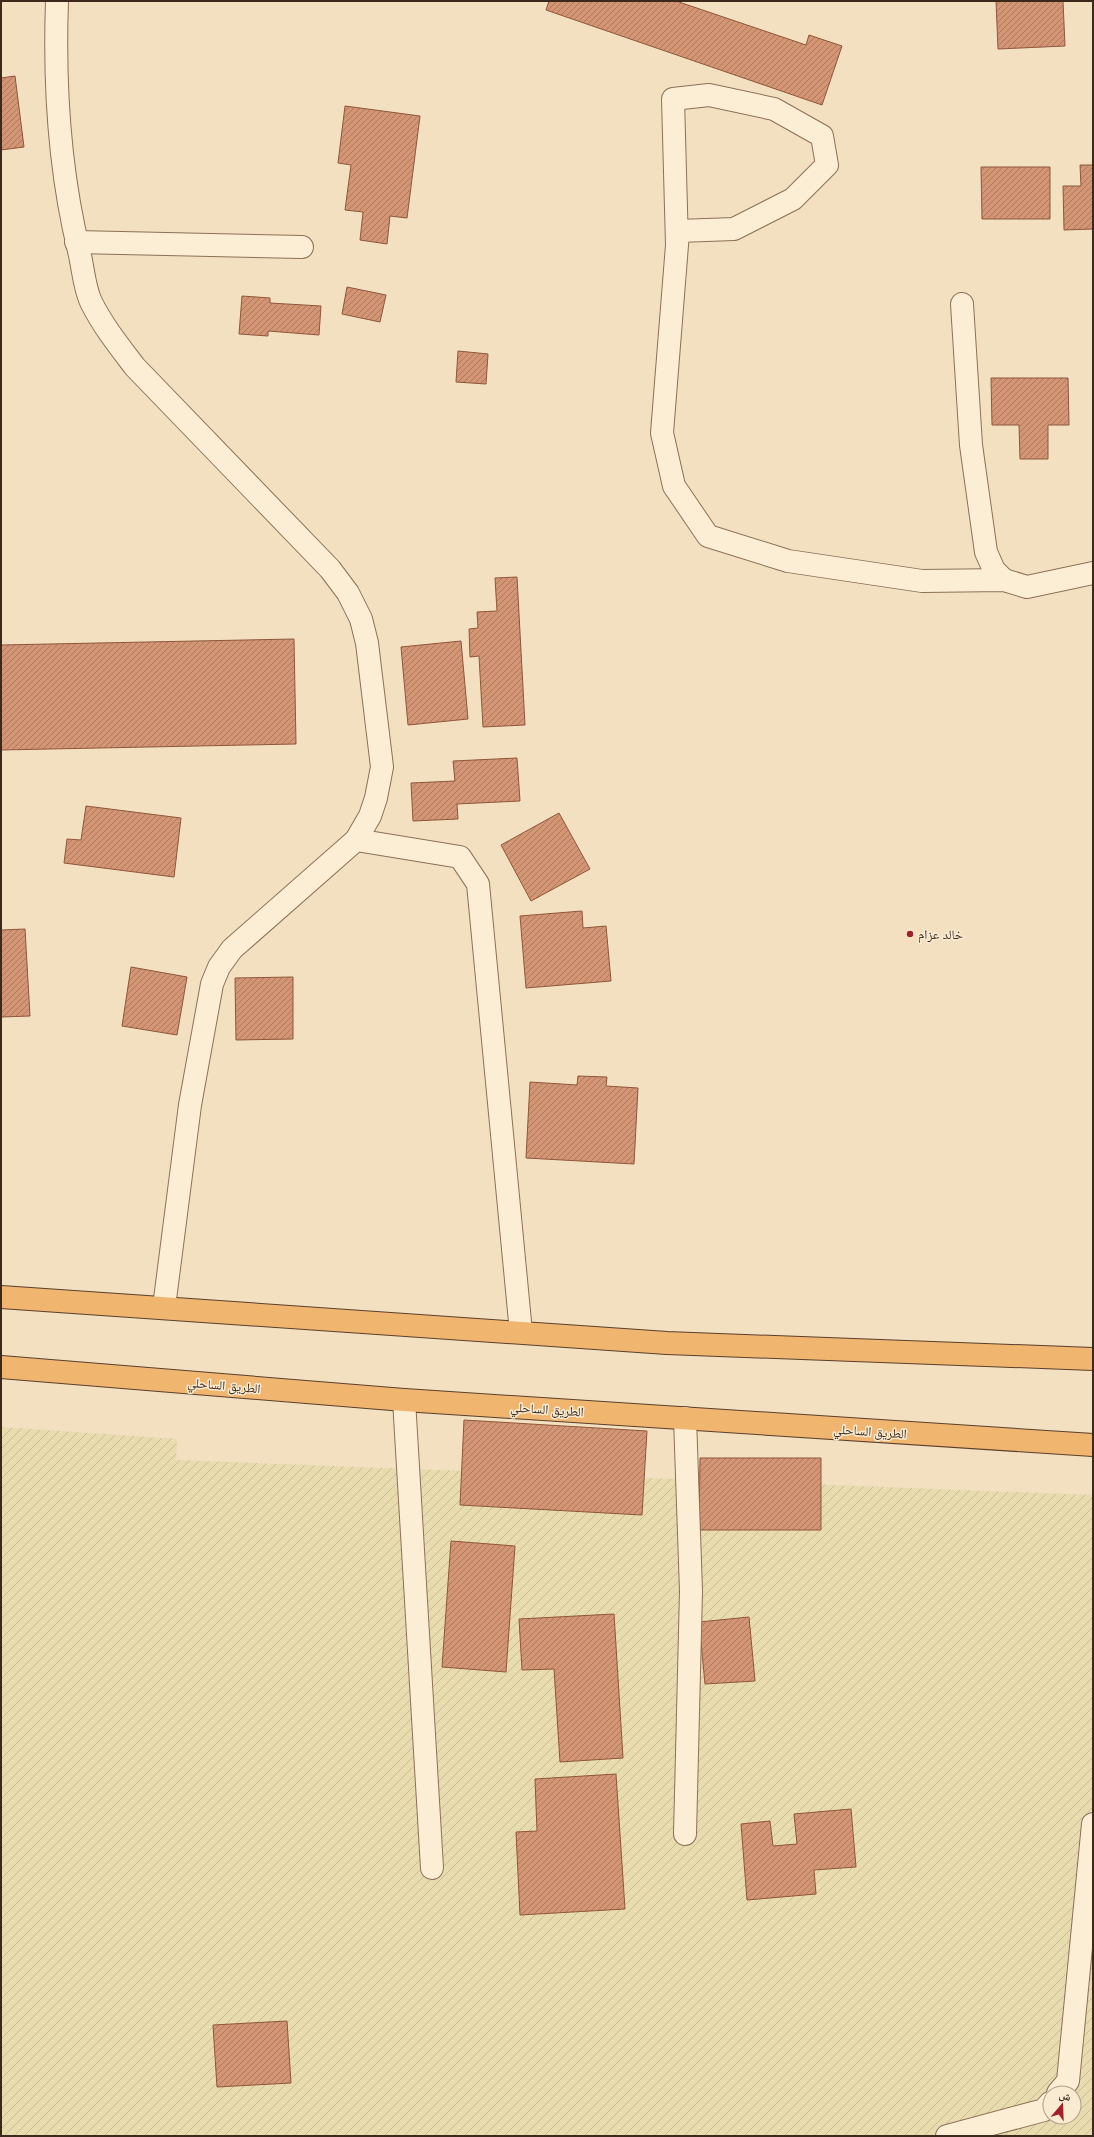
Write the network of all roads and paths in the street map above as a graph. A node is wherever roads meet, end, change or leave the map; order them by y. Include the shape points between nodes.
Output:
1 (57, 1) edge
2 (76, 242) junction
3 (677, 245) junction
4 (302, 247) dead end
5 (962, 304) dead end
6 (1093, 573) edge
7 (1004, 580) junction
8 (356, 840) junction
9 (1, 1297) edge
10 (164, 1307) junction
11 (521, 1332) junction
12 (1093, 1359) edge
13 (1, 1367) edge
14 (404, 1400) junction
15 (685, 1418) junction
16 (1093, 1445) edge
17 (1093, 1824) edge
18 (685, 1834) dead end
19 (432, 1868) dead end
20 (1065, 2085) edge
21 (1042, 2111) edge
22 (947, 2136) edge

1 - 2 street via 55,61 58,125
2 - 4 street
2 - 8 street via 90,300 109,334 135,367 330,569 348,593 361,619 367,643 382,767 370,816
3 - 3 street via 678,231 734,229 793,199 827,165 822,136 774,109 709,95 673,99
3 - 7 street via 662,434 674,486 708,536 788,561 922,581
5 - 7 street via 971,444 986,552 994,570
6 - 7 street via 1027,587
8 - 10 street via 232,948 218,967 212,984 190,1104
8 - 11 street via 460,857 478,884
9 - 10 highway
10 - 11 highway
11 - 12 highway via 667,1343
13 - 14 highway, الطريق الساحلي
14 - 15 highway, الطريق الساحلي
14 - 19 street
15 - 16 highway, الطريق الساحلي
15 - 18 street via 691,1591
17 - 20 street via 1068,2081
21 - 22 street

